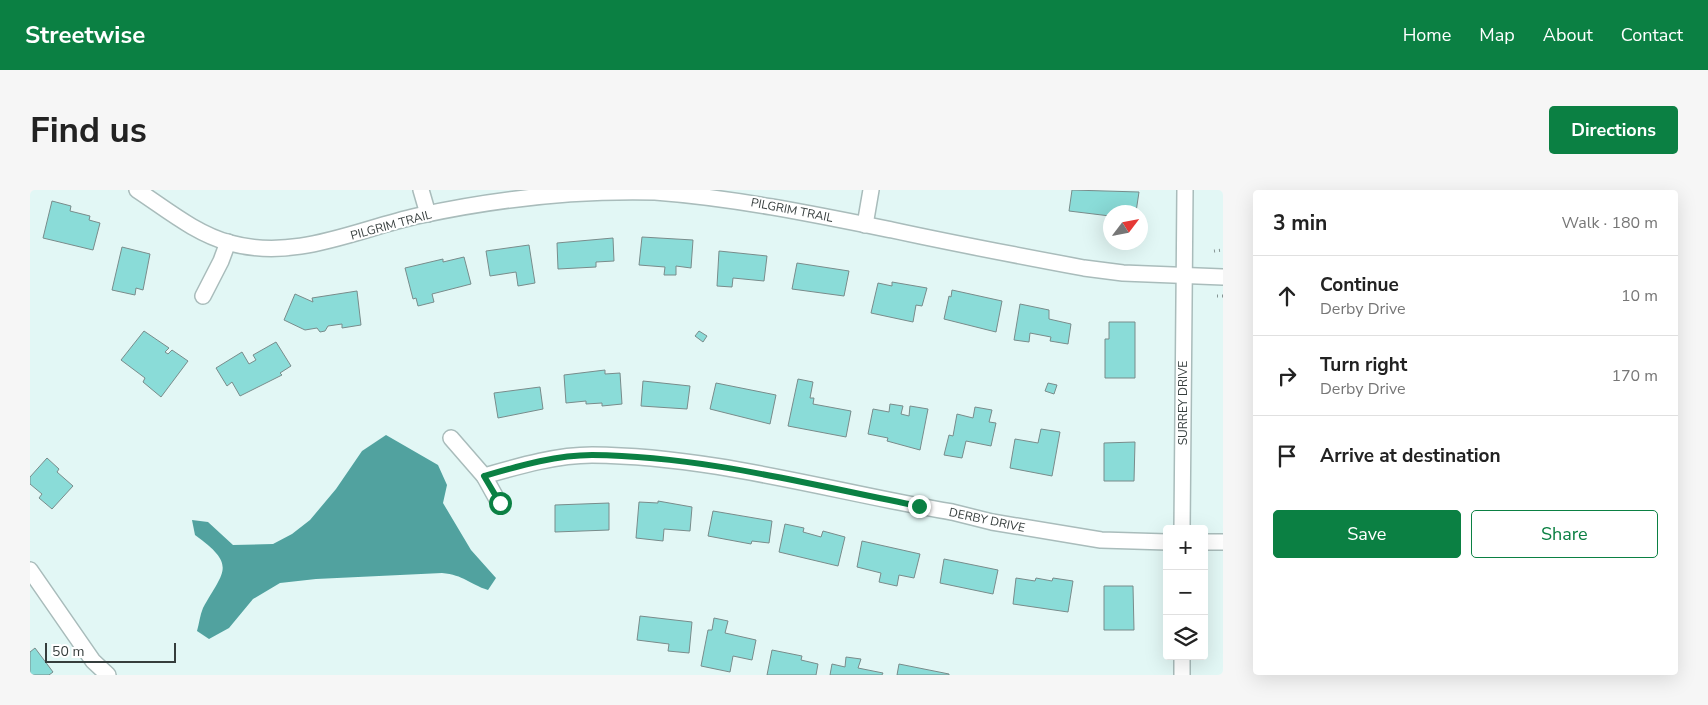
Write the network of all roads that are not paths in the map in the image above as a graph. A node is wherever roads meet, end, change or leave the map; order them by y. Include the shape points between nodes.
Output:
1 (137, 190) edge
2 (421, 190) edge
3 (871, 190) edge
4 (1185, 190) edge
5 (428, 214) junction
6 (865, 225) junction
7 (228, 242) junction
8 (1184, 277) junction
9 (1223, 278) edge
10 (203, 296) dead end
11 (451, 438) dead end
12 (484, 476) junction
13 (500, 503) dead end
14 (1182, 525) edge
15 (1163, 542) edge
16 (1208, 542) edge
17 (1223, 542) edge
18 (30, 570) edge
19 (1182, 660) edge
20 (108, 675) edge
21 (1182, 675) edge

1 - 7 street, PILGRIM TRAIL via 209,236
2 - 5 street
3 - 6 street
4 - 8 street, SURREY DRIVE
5 - 6 street, PILGRIM TRAIL via 510,198 564,193 652,192 754,203
5 - 7 street, PILGRIM TRAIL via 301,247 264,248
6 - 8 street, PILGRIM TRAIL via 1084,268
7 - 10 street
8 - 9 street, PILGRIM TRAIL
8 - 14 street, SURREY DRIVE
11 - 12 street
12 - 13 street
12 - 15 street, DERBY DRIVE via 533,462 591,455 681,460 992,522 1101,540
16 - 17 street
18 - 20 street via 93,661
19 - 21 street

